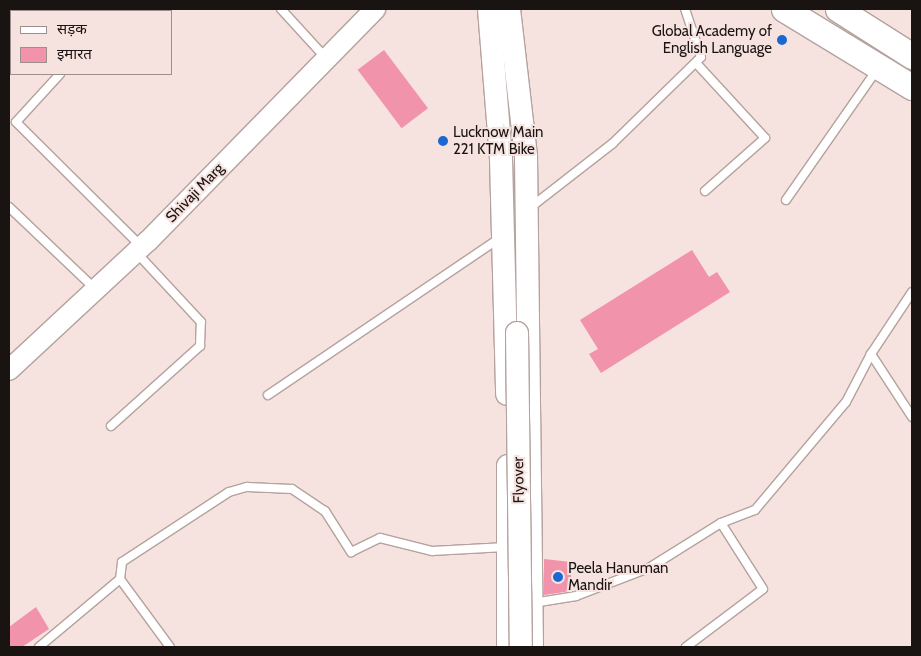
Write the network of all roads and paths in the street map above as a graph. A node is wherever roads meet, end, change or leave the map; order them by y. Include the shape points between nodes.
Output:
1 (281, 9) edge
2 (376, 9) edge
3 (489, 9) edge
4 (509, 9) edge
5 (685, 9) edge
6 (784, 9) edge
7 (838, 9) edge
8 (912, 56) edge
9 (327, 59) junction
10 (696, 63) junction
11 (879, 67) junction
12 (59, 75) edge
13 (910, 81) edge
14 (705, 191) dead end
15 (786, 200) dead end
16 (9, 207) edge
17 (527, 210) junction
18 (503, 236) junction
19 (139, 249) junction
20 (504, 274) junction
21 (528, 275) junction
22 (96, 290) junction
23 (912, 292) edge
24 (517, 323) junction
25 (871, 354) junction
26 (9, 370) edge
27 (268, 395) dead end
28 (912, 417) edge
29 (111, 426) dead end
30 (721, 523) junction
31 (508, 547) junction
32 (120, 579) junction
33 (532, 603) junction
34 (39, 647) edge
35 (170, 647) edge
36 (508, 647) edge
37 (521, 647) edge
38 (532, 647) edge
39 (686, 647) edge

1 - 9 lane
2 - 9 street, Shivaji Marg
3 - 18 main road via 501,159
4 - 17 main road via 526,157
5 - 10 lane via 701,57
6 - 11 main road
7 - 8 main road
9 - 19 street, Shivaji Marg
10 - 14 lane via 765,138
10 - 17 lane via 612,144
11 - 13 main road
11 - 15 lane
12 - 19 lane via 16,122
16 - 22 lane
17 - 18 lane
17 - 21 main road
18 - 20 main road
18 - 27 lane
19 - 22 street, Shivaji Marg
19 - 29 lane via 201,322 200,346
20 - 24 main road, Flyover
20 - 31 main road
21 - 24 main road, Flyover
21 - 33 main road
22 - 26 street, Shivaji Marg
23 - 25 lane
24 - 37 main road, Flyover, bridge
25 - 28 lane
25 - 30 lane via 846,402 755,510
30 - 33 lane via 649,568 576,596
30 - 39 lane via 763,589
31 - 32 lane via 432,551 380,538 351,552 325,511 292,489 247,487 229,492 122,562
31 - 36 main road
32 - 34 lane
32 - 35 lane
33 - 38 main road

